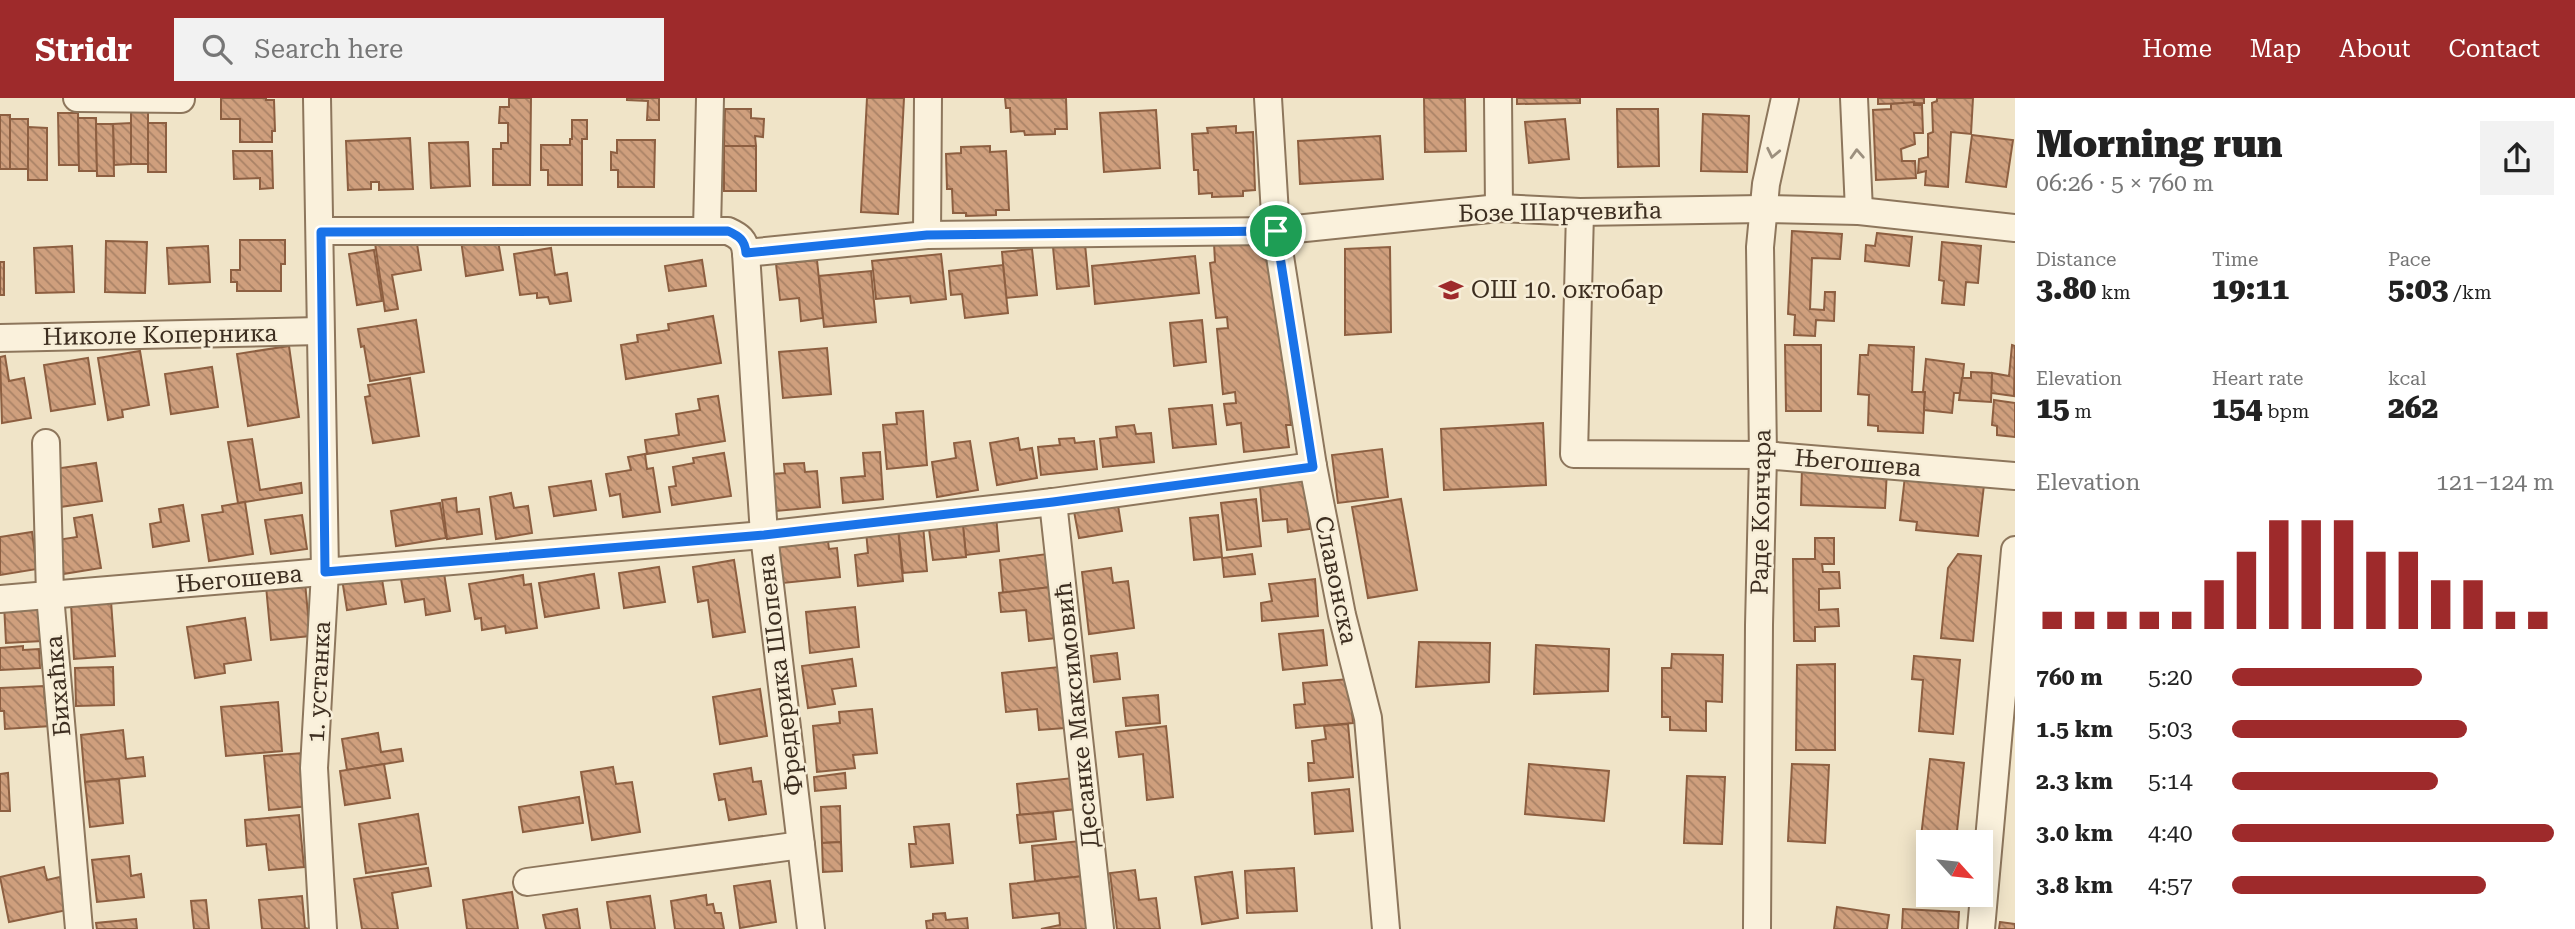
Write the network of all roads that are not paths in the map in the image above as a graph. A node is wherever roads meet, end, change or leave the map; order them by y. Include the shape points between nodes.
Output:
1 (77, 98) edge
2 (317, 98) edge
3 (710, 98) edge
4 (928, 98) edge
5 (1268, 98) edge
6 (1498, 98) edge
7 (1785, 98) edge
8 (1854, 98) edge
9 (181, 99) edge
10 (1499, 208) junction
11 (1762, 209) junction
12 (1859, 211) junction
13 (1580, 212) junction
14 (2015, 228) edge
15 (707, 230) junction
16 (1276, 231) junction
17 (321, 232) junction
18 (927, 235) junction
19 (746, 253) junction
20 (320, 331) junction
21 (0, 338) edge
22 (46, 443) dead end
23 (1763, 455) junction
24 (1313, 467) junction
25 (2015, 476) edge
26 (1053, 502) junction
27 (764, 535) junction
28 (2015, 550) edge
29 (325, 572) junction
30 (50, 595) junction
31 (0, 599) edge
32 (801, 845) junction
33 (527, 882) dead end
34 (79, 929) edge
35 (323, 929) edge
36 (811, 929) edge
37 (1100, 929) edge
38 (1386, 929) edge
39 (1757, 929) edge
40 (1981, 929) edge

1 - 9 street
2 - 17 street, 1. устанка
3 - 15 street
4 - 18 street
5 - 16 street, Славонска
6 - 10 street
7 -> 11 street, Раде Кончара
12 -> 8 street
10 - 13 street, Бозе Шарчевића
10 - 16 street, Бозе Шарчевића
11 - 12 street, Бозе Шарчевића
11 - 13 street, Бозе Шарчевића
11 - 23 street, Раде Кончара
12 - 14 street, Бозе Шарчевића
13 - 23 street, Његошева via 1574,454
15 - 17 street
15 - 19 street via 740,236
16 - 18 street, Бозе Шарчевића
16 - 24 street, Славонска
17 - 20 street, 1. устанка
18 - 19 street, Бозе Шарчевића
19 - 27 street, Фредерика Шопена
20 - 21 street, Николе Коперника
20 - 29 street, 1. устанка
22 - 30 street, Бихаћка
23 - 25 street, Његошева
23 - 39 street, Раде Кончара
24 - 26 street, Његошева
24 - 38 street, Славонска via 1368,718
26 - 27 street, Његошева
26 - 37 street, Десанке Максимовић
27 - 29 street, Његошева
27 - 32 street, Фредерика Шопена
28 - 40 street
29 - 30 street, Његошева
29 - 35 street, 1. устанка via 314,768
30 - 31 street, Његошева
30 - 34 street, Бихаћка
32 - 33 street
32 - 36 street, Фредерика Шопена

